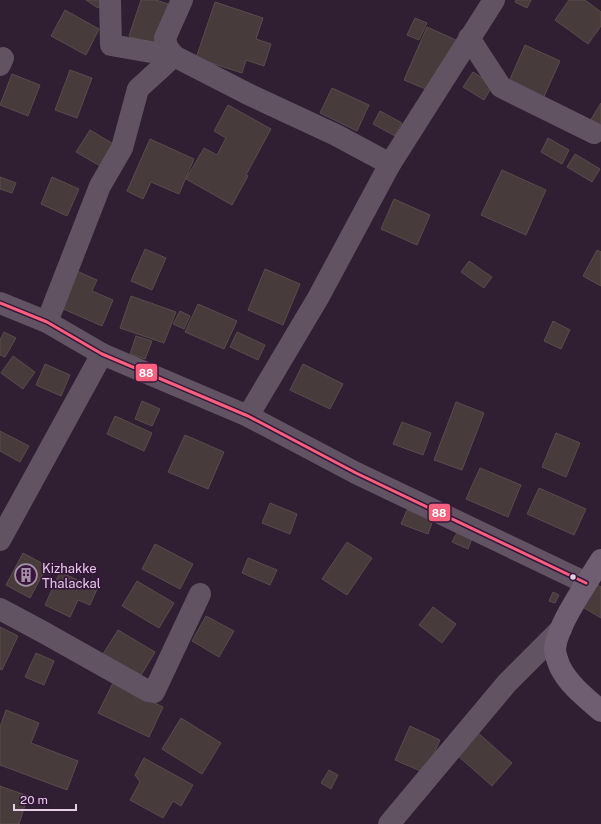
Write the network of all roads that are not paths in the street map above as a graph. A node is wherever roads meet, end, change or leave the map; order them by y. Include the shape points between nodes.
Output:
1 (110, 0) edge
2 (182, 0) edge
3 (494, 0) edge
4 (469, 38) junction
5 (174, 56) junction
6 (594, 133) dead end
7 (390, 164) junction
8 (0, 303) edge
9 (47, 322) junction
10 (102, 354) junction
11 (248, 416) junction
12 (0, 540) edge
13 (601, 560) edge
14 (586, 583) junction
15 (200, 594) dead end
16 (0, 609) edge
17 (561, 629) junction
18 (601, 711) edge
19 (389, 824) edge

1 - 5 street via 110,45
2 - 5 street via 165,38 167,47
3 - 4 street
4 - 6 street via 501,87
4 - 7 street
5 - 7 street
5 - 9 street via 138,89 122,148 100,186
7 - 11 street via 318,298
8 - 9 street
9 - 10 street
10 - 11 street
10 - 12 street
11 - 14 street via 356,473
13 - 14 main road
14 - 17 main road
15 - 16 street via 154,692
17 - 18 main road via 555,650 560,666 571,684
17 - 19 street via 507,683

